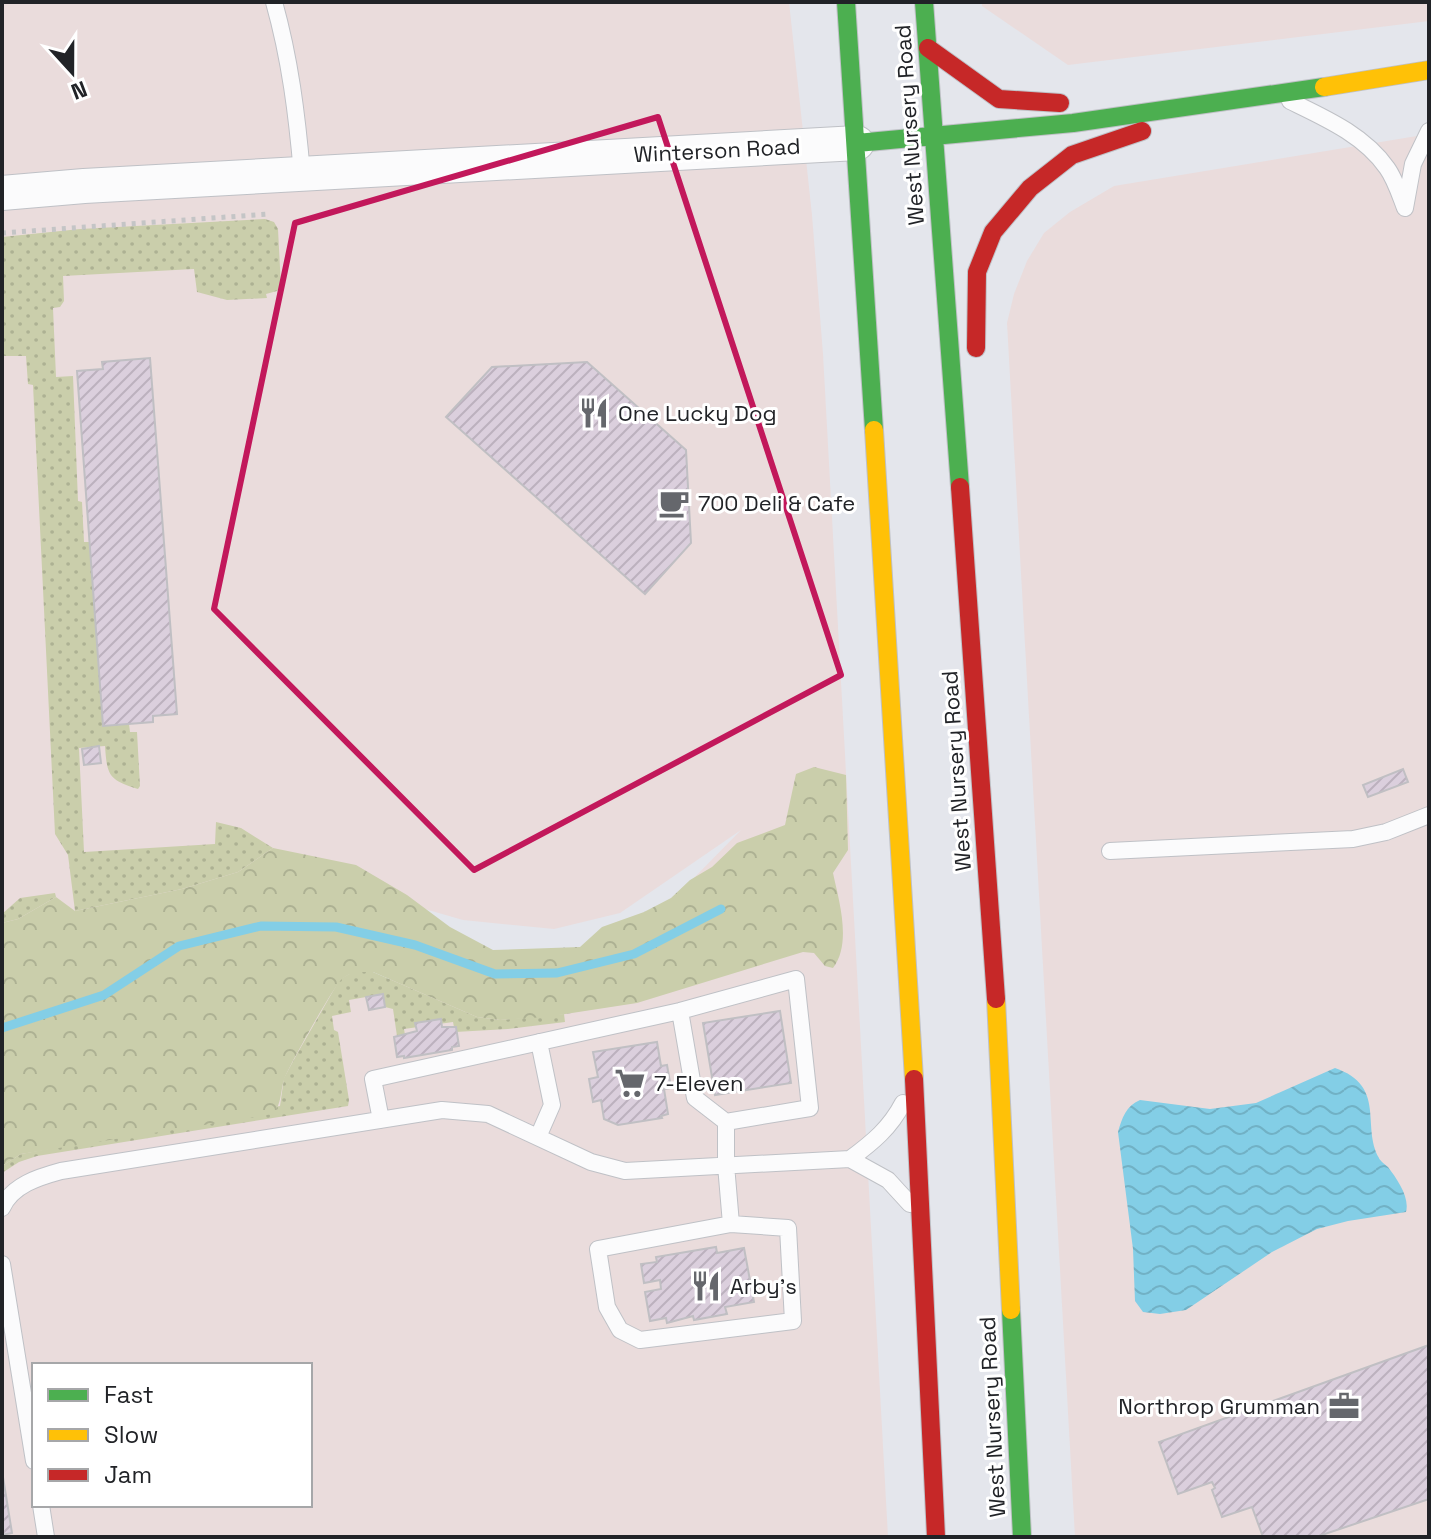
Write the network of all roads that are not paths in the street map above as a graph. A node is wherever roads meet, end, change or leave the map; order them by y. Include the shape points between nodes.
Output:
1 (274, 2) edge
2 (846, 2) edge
3 (924, 2) edge
4 (928, 48) junction
5 (1429, 70) edge
6 (1274, 94) junction
7 (1231, 101) junction
8 (1166, 109) junction
9 (1429, 131) edge
10 (935, 138) junction
11 (857, 143) junction
12 (302, 174) junction
13 (2, 193) edge
14 (977, 362) dead end
15 (975, 415) dead end
16 (957, 466) junction
17 (1429, 815) edge
18 (1110, 851) dead end
19 (680, 1011) junction
20 (539, 1042) junction
21 (914, 1081) junction
22 (381, 1120) junction
23 (726, 1122) junction
24 (538, 1137) junction
25 (850, 1159) junction
26 (726, 1165) junction
27 (2, 1208) edge
28 (921, 1223) junction
29 (731, 1224) junction
30 (2, 1264) edge
31 (32, 1449) edge
32 (41, 1507) edge
33 (46, 1537) edge
34 (936, 1537) edge
35 (1022, 1537) edge

1 - 12 lane via 296,105
2 - 11 main road
3 - 4 main road, West Nursery Road
4 - 8 main road via 999,99
4 - 10 main road, West Nursery Road
5 - 6 main road, Winterson Road
6 - 7 main road, Winterson Road
6 - 9 lane via 1360,140 1388,168 1405,208 1413,164
7 - 8 main road, Winterson Road
7 - 14 main road via 1072,155 1030,188 993,232 977,272
8 - 10 main road, Winterson Road
10 - 11 main road, Winterson Road
10 - 16 main road, West Nursery Road
11 - 12 street, Winterson Road
11 - 21 main road
12 - 13 street, Winterson Road
15 - 16 main road
16 - 35 main road, West Nursery Road via 992,924
17 - 18 lane via 1353,839
19 - 20 lane
19 - 23 lane via 695,1098
19 - 23 lane via 796,979 810,1108
20 - 22 lane via 373,1079
20 - 24 lane via 552,1105
21 - 25 lane via 893,1122
21 - 28 main road
22 - 24 lane via 442,1110 488,1114
22 - 27 lane via 61,1171 21,1186
23 - 26 lane
24 - 26 lane via 625,1171
25 - 26 lane
25 - 28 lane via 888,1180
26 - 29 lane
28 - 34 main road
29 - 29 lane via 788,1228 793,1321 640,1340 620,1330 607,1307 598,1249
30 - 31 lane
32 - 33 lane

